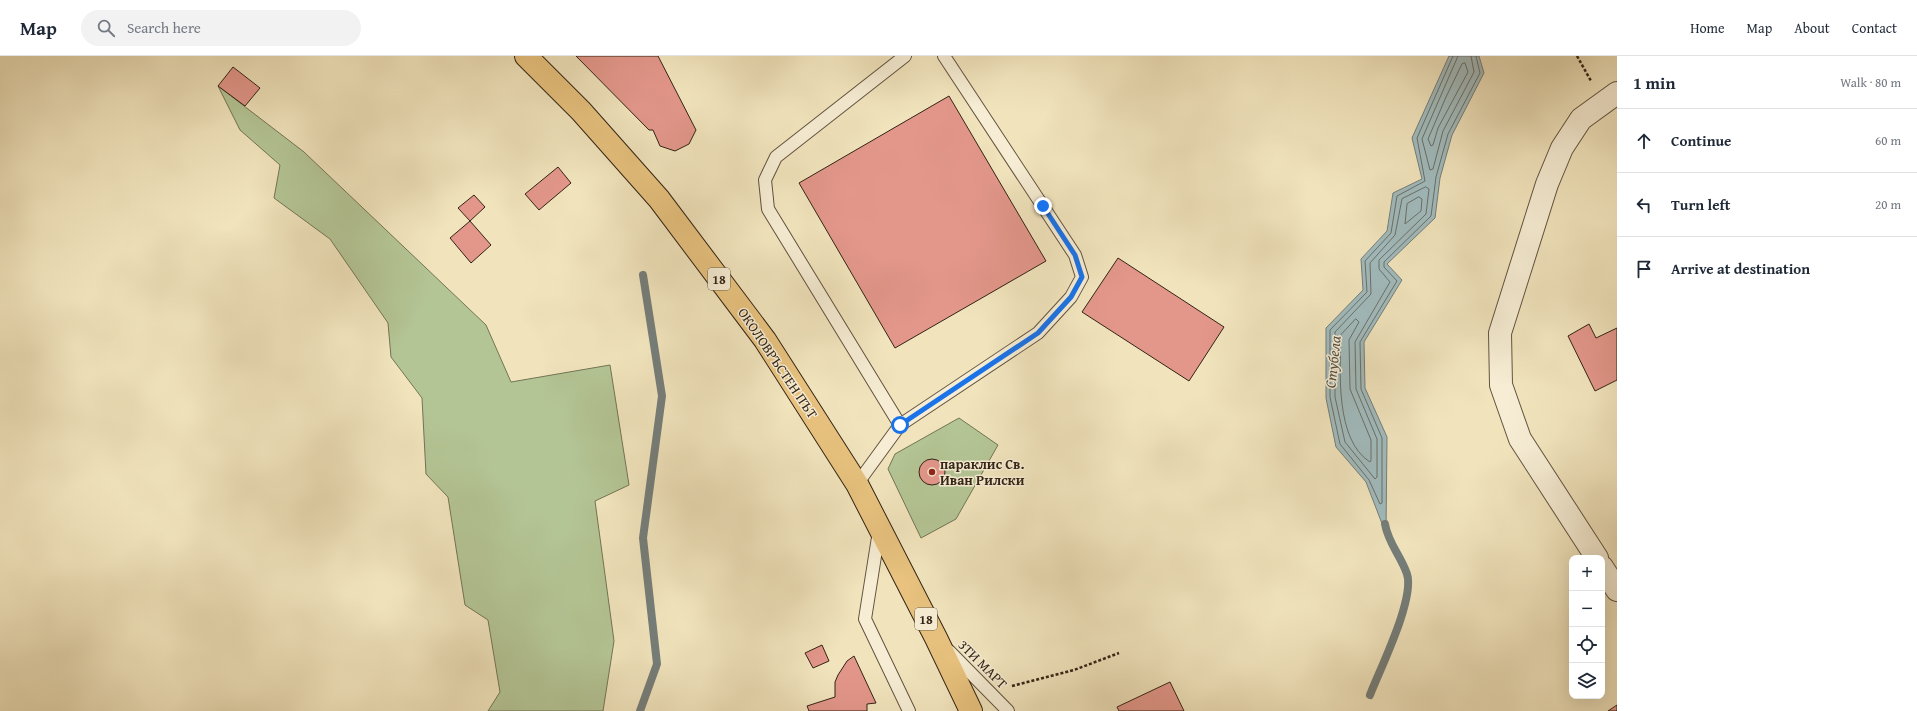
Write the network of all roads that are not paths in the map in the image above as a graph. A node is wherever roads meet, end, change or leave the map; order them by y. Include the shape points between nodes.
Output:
1 (526, 56) edge
2 (906, 56) edge
3 (944, 56) edge
4 (1617, 93) edge
5 (900, 425) junction
6 (857, 484) junction
7 (880, 528) junction
8 (1594, 555) edge
9 (1605, 571) edge
10 (1617, 590) edge
11 (936, 638) junction
12 (909, 711) edge
13 (971, 711) edge
14 (1008, 711) edge

1 - 6 highway, ОКОЛОВРЪСТЕН ПЪТ / 18 via 582,111 659,199 765,340
2 - 5 lane via 776,157 765,180 768,209
3 - 5 lane via 1075,255 1082,277 1071,297 1038,333
4 - 8 street via 1581,119 1562,148 1547,184 1500,333 1501,385 1520,439
5 - 6 lane
6 - 7 highway, ОКОЛОВРЪСТЕН ПЪТ / 18
7 - 11 highway, ОКОЛОВРЪСТЕН ПЪТ / 18
7 - 12 lane via 865,619
9 - 10 street
11 - 13 highway, ОКОЛОВРЪСТЕН ПЪТ / 18
11 - 14 lane, 3ТИ МАРТ

